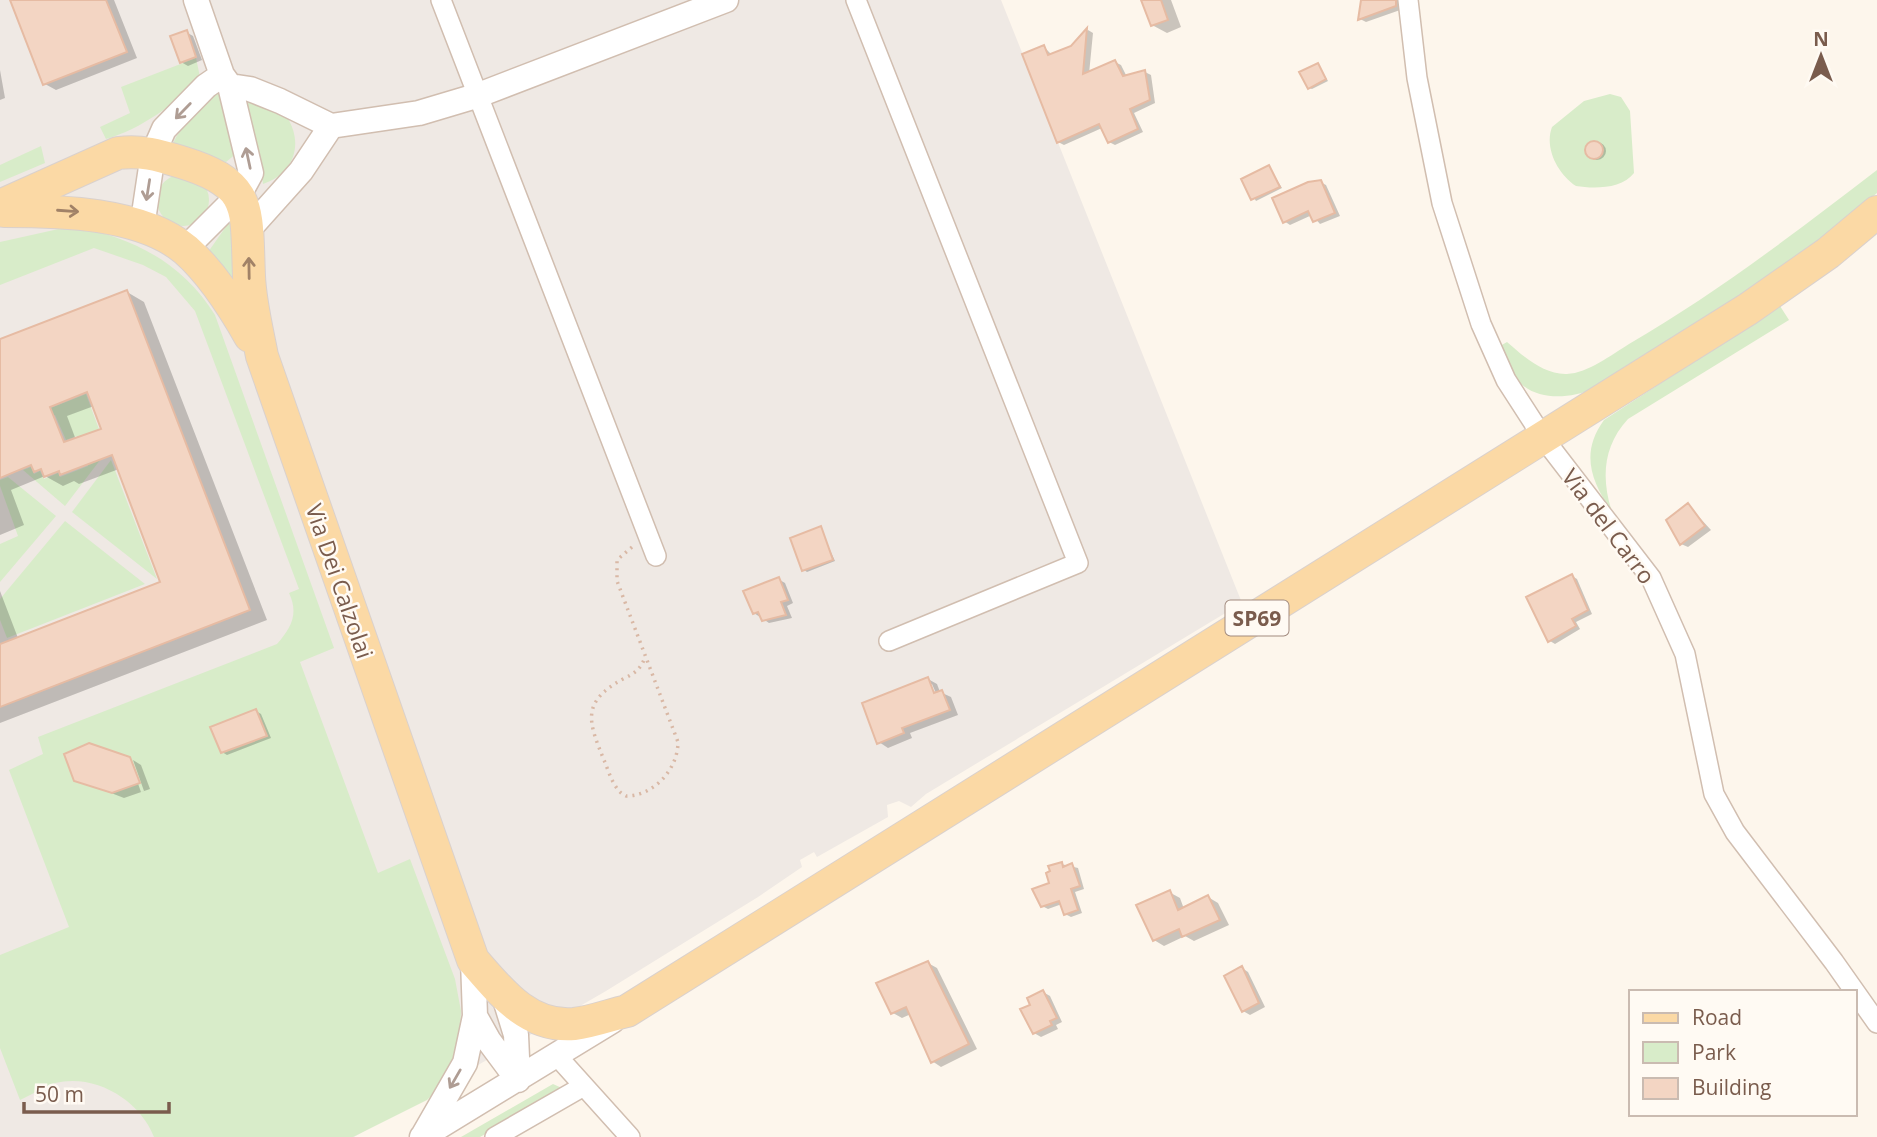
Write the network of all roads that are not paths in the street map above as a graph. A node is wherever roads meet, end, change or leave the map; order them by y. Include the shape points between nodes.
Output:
1 (196, 0) edge
2 (441, 0) edge
3 (726, 0) edge
4 (856, 0) edge
5 (1408, 0) edge
6 (226, 81) junction
7 (476, 96) junction
8 (331, 126) junction
9 (153, 154) junction
10 (239, 195) junction
11 (0, 209) edge
12 (1877, 212) edge
13 (142, 226) junction
14 (249, 229) junction
15 (185, 249) junction
16 (261, 356) junction
17 (1544, 439) junction
18 (656, 556) dead end
19 (889, 641) dead end
20 (472, 960) junction
21 (1855, 990) edge
22 (1856, 992) edge
23 (504, 996) junction
24 (627, 1011) junction
25 (475, 1016) junction
26 (1877, 1023) edge
27 (557, 1056) junction
28 (518, 1080) junction
29 (582, 1087) junction
30 (422, 1137) edge
31 (495, 1137) edge
32 (631, 1137) edge

1 - 6 street
2 - 7 street
3 - 7 street
4 - 19 street via 1078,563
5 - 17 street, Via del Carro via 1429,145 1457,256 1480,324 1506,380
6 - 8 street
6 -> 9 street via 206,86 164,129
10 -> 6 street via 251,173
7 - 8 street via 419,113
7 - 18 street
8 - 14 street via 301,171
9 - 10 main road via 203,169 228,181
9 - 11 main road via 118,153
9 -> 13 street
10 - 14 main road, Via Dei Calzolai
10 - 15 street
11 -> 13 main road via 72,211
12 - 17 main road, SP69 via 1791,281
13 - 15 main road
16 -> 14 main road, Via Dei Calzolai via 249,279
15 - 16 main road via 231,302
16 - 20 main road, Via Dei Calzolai
17 - 21 street, Via del Carro via 1651,578 1685,654 1714,794 1735,832
17 - 24 main road, SP69
20 - 23 main road
20 - 25 street
22 - 26 street, Via del Carro
23 - 24 main road via 530,1017 572,1024
23 - 28 street via 516,1035
24 - 27 street, SP69
25 - 28 street
25 -> 30 street via 465,1063
27 - 28 street, SP69
27 - 29 street
28 - 30 street
29 - 31 street
29 - 32 street

